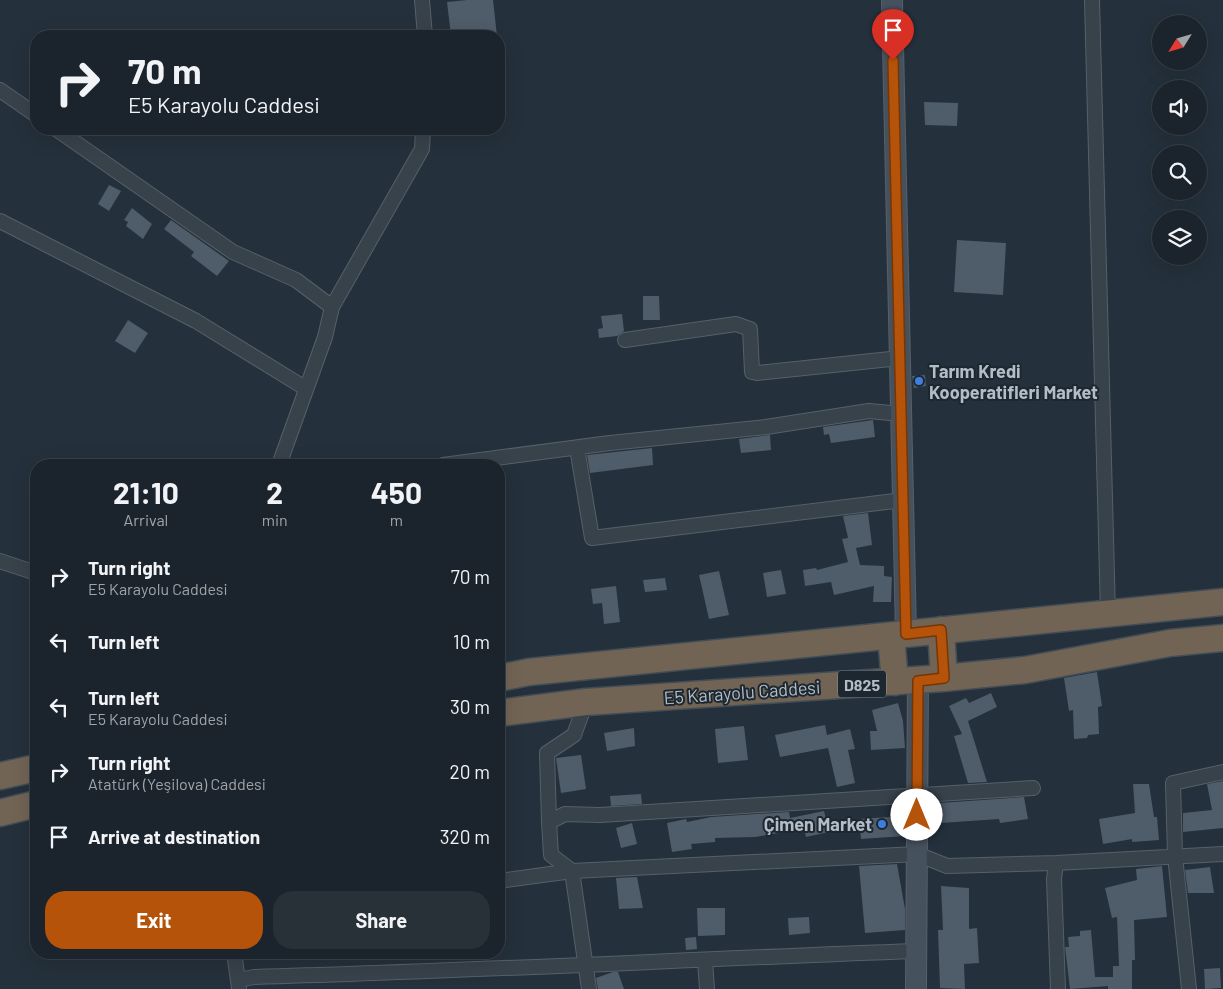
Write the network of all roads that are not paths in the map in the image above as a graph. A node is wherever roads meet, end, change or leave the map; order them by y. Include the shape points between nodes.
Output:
1 (422, 0) edge
2 (892, 0) edge
3 (1092, 0) edge
4 (424, 30) edge
5 (0, 90) edge
6 (30, 111) edge
7 (65, 135) edge
8 (423, 135) edge
9 (0, 221) edge
10 (332, 307) junction
11 (625, 340) dead end
12 (900, 358) junction
13 (306, 388) junction
14 (901, 414) junction
15 (577, 448) junction
16 (281, 459) edge
17 (490, 459) edge
18 (903, 500) junction
19 (0, 561) edge
20 (30, 571) edge
21 (1223, 602) edge
22 (1108, 614) junction
23 (941, 630) junction
24 (899, 635) junction
25 (1223, 638) edge
26 (505, 677) edge
27 (944, 678) junction
28 (906, 682) junction
29 (586, 702) junction
30 (505, 712) edge
31 (30, 769) edge
32 (1223, 772) edge
33 (0, 776) edge
34 (1033, 788) dead end
35 (917, 795) junction
36 (30, 806) edge
37 (0, 813) edge
38 (548, 822) junction
39 (917, 854) junction
40 (1223, 854) edge
41 (1174, 856) junction
42 (1056, 863) junction
43 (572, 871) junction
44 (505, 880) edge
45 (916, 951) junction
46 (235, 959) edge
47 (706, 960) junction
48 (586, 963) junction
49 (238, 985) edge
50 (589, 989) edge
51 (707, 989) edge
52 (916, 989) edge
53 (1058, 989) edge
54 (1189, 989) edge

1 - 4 street
2 - 12 street
3 - 22 street
5 - 6 street
7 - 10 street via 233,252 296,280
8 - 10 street via 422,149
9 - 13 street via 196,321
10 - 13 street via 325,337
11 - 12 street via 736,324 750,329 752,372 757,373
12 - 14 street
13 - 16 street
14 - 15 street via 869,411 766,427
14 - 18 street
15 - 17 street
15 - 18 street via 592,538
18 - 24 street
19 - 20 street
21 - 22 highway
22 - 23 highway
23 - 24 highway
23 - 27 highway
24 - 26 highway
24 - 28 highway
25 - 27 highway, E5 Karayolu Caddesi / D825 via 1170,643 1025,670
27 - 28 highway, E5 Karayolu Caddesi / D825
28 - 29 highway, E5 Karayolu Caddesi / D825
28 - 35 street
29 - 30 highway, E5 Karayolu Caddesi / D825
29 - 38 street via 574,735 547,753
31 - 33 highway
32 - 41 street via 1173,783
34 - 35 street
35 - 38 street via 600,815 565,814
35 - 39 street
36 - 37 highway
38 - 43 street via 551,855
39 - 42 street via 946,866
39 - 43 street
39 - 45 street
40 - 41 street
41 - 42 street
41 - 54 street
42 - 53 street
43 - 44 street
43 - 48 street
45 - 47 street
45 - 52 street
46 - 49 street
47 - 48 street
47 - 51 street
48 - 49 street via 254,977
48 - 50 street

